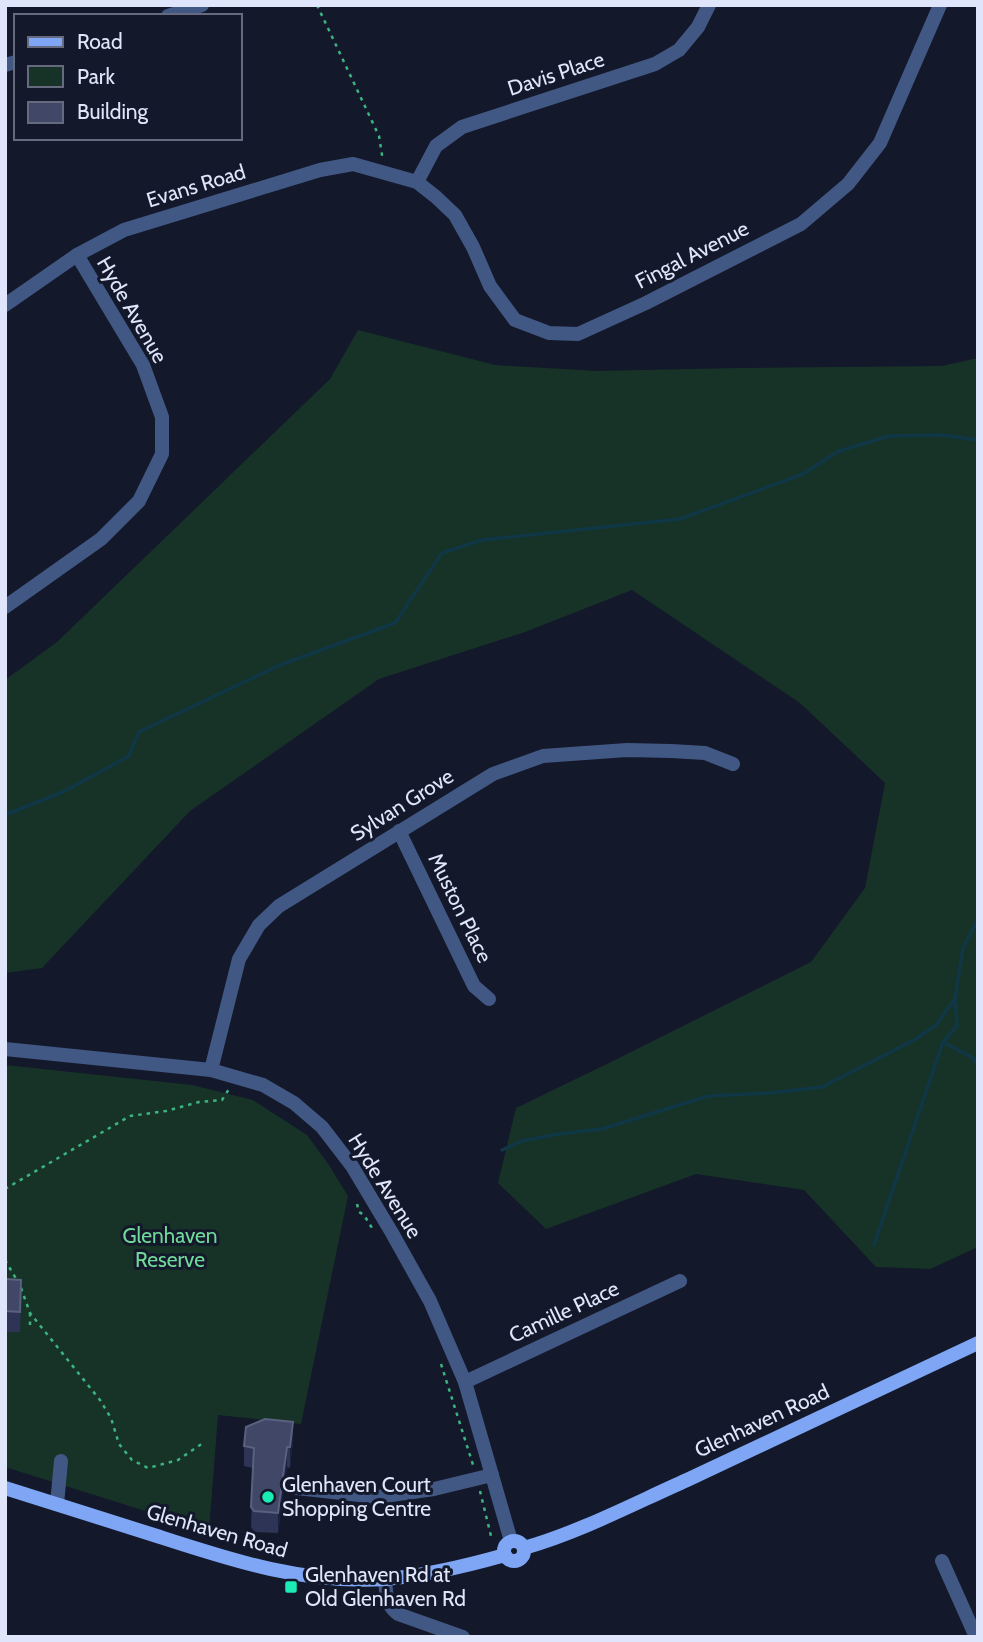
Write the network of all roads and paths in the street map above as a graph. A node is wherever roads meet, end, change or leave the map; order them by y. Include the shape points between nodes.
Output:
1 (202, 5) edge
2 (317, 5) edge
3 (709, 5) edge
4 (940, 5) edge
5 (174, 14) edge
6 (379, 171) junction
7 (417, 182) junction
8 (77, 255) junction
9 (5, 305) edge
10 (5, 607) edge
11 (733, 764) dead end
12 (400, 831) junction
13 (489, 999) dead end
14 (5, 1049) edge
15 (211, 1070) junction
16 (236, 1077) junction
17 (5, 1189) edge
18 (357, 1203) dead end
19 (374, 1232) dead end
20 (5, 1260) edge
21 (680, 1281) dead end
22 (30, 1313) junction
23 (30, 1327) dead end
24 (978, 1343) edge
25 (439, 1356) dead end
26 (465, 1382) junction
27 (203, 1443) dead end
28 (61, 1461) dead end
29 (492, 1475) junction
30 (477, 1478) junction
31 (5, 1488) edge
32 (297, 1488) dead end
33 (57, 1504) junction
34 (491, 1535) dead end
35 (513, 1548) junction
36 (942, 1561) dead end
37 (385, 1579) junction
38 (463, 1637) edge
39 (976, 1637) edge

1 - 5 street
2 - 6 path via 379,136
3 - 7 street, Davis Place via 679,50 655,64 462,127 436,146
4 - 7 street, Fingal Avenue via 880,143 848,184 801,224 578,334 549,333 515,320 490,286 455,215
6 - 7 street, Evans Road
6 - 8 street, Evans Road via 353,164 320,170 124,230
8 - 9 street, Evans Road
8 - 10 street, Hyde Avenue via 143,365 162,416 162,454 130,510 100,539
11 - 12 street, Sylvan Grove via 705,753 671,751 543,756 493,774
12 - 13 street, Muston Place via 474,986
12 - 15 street, Sylvan Grove via 279,906 259,925 239,959
14 - 15 street, Hyde Avenue
15 - 16 street, Hyde Avenue
16 - 17 path via 222,1100 130,1116
16 - 26 street, Hyde Avenue via 263,1085 322,1126 352,1166 430,1301
18 - 19 path
20 - 22 path
21 - 26 street, Camille Place
22 - 23 path
22 - 27 path via 100,1400 119,1444 132,1460 148,1468 178,1460
24 - 35 main road, Glenhaven Road via 562,1536
25 - 30 path
26 - 29 street, Hyde Avenue
28 - 33 street
29 - 30 street
29 - 35 street, Hyde Avenue
30 - 32 street via 377,1497
30 - 34 path
31 - 33 main road, Glenhaven Road
33 - 37 main road, Glenhaven Road via 260,1568
35 - 37 main road, Glenhaven Road via 445,1571
36 - 39 street
37 - 38 street via 387,1602 398,1614

